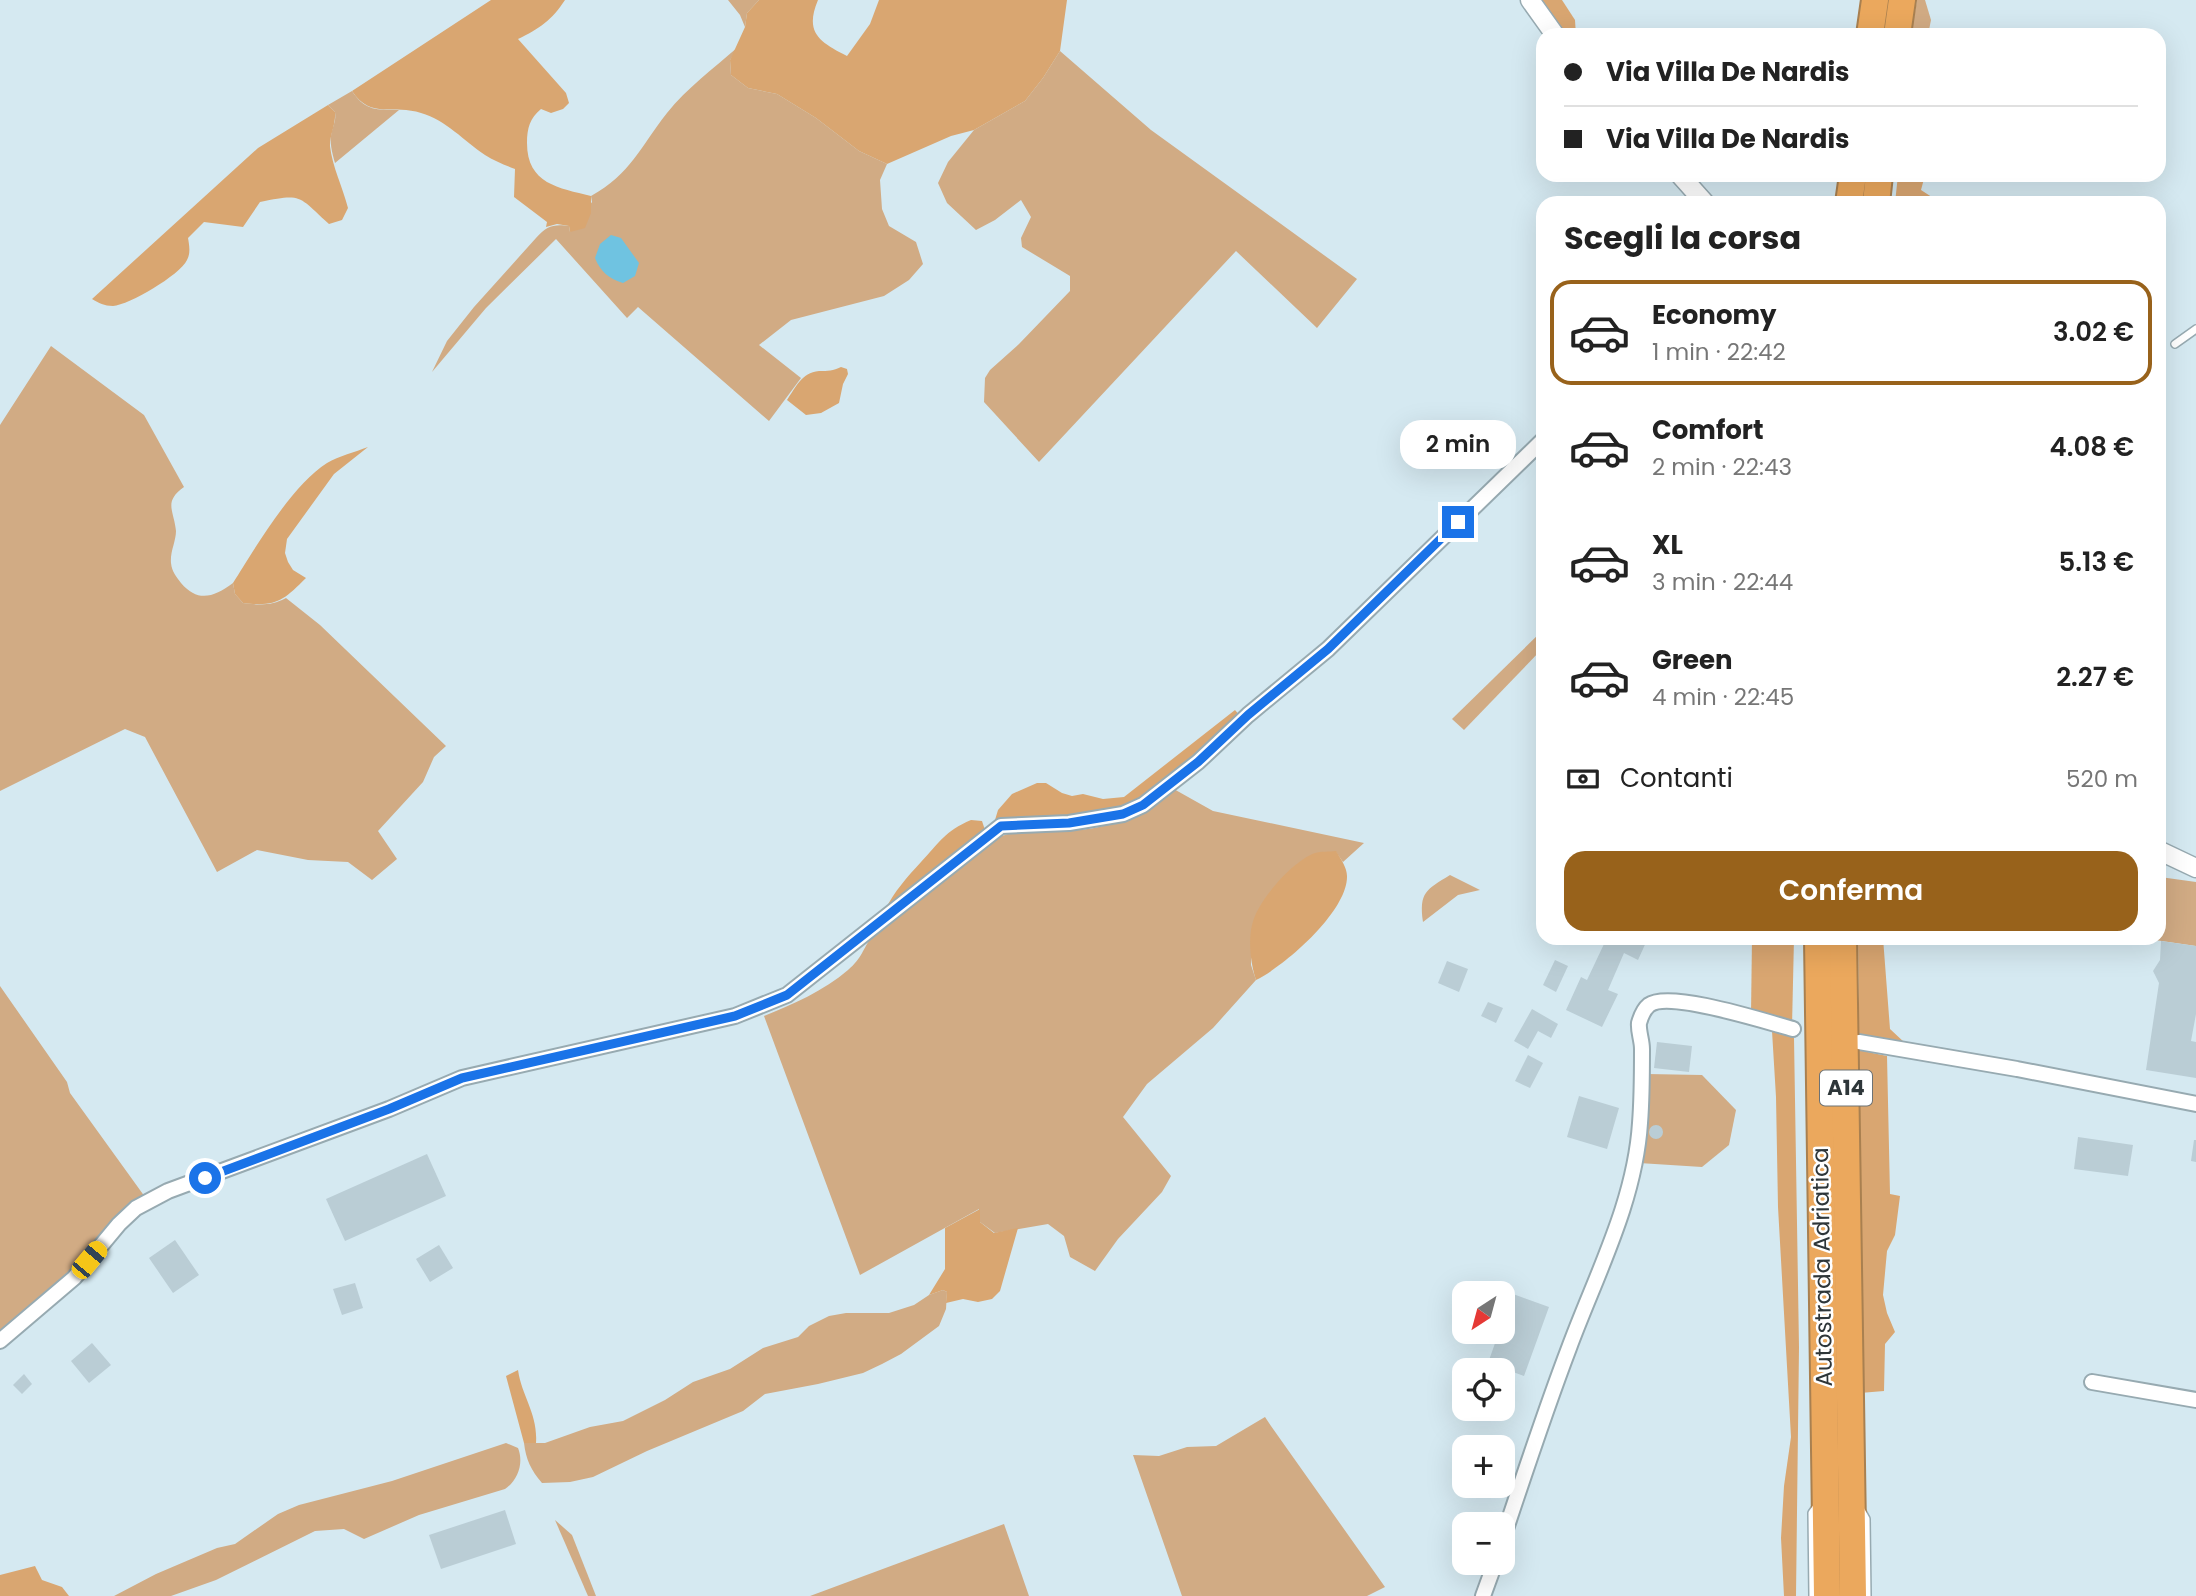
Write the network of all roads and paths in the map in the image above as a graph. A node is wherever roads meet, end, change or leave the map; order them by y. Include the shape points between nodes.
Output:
1 (1530, 0) edge
2 (1875, 0) edge
3 (1902, 0) edge
4 (1550, 28) edge
5 (1871, 28) edge
6 (1897, 28) edge
7 (1686, 182) edge
8 (1699, 196) edge
9 (2196, 329) edge
10 (2175, 344) dead end
11 (1536, 447) edge
12 (2166, 854) edge
13 (2196, 868) edge
14 (1818, 945) edge
15 (1843, 945) edge
16 (1793, 1029) dead end
17 (1859, 1042) dead end
18 (2196, 1104) edge
19 (0, 1341) edge
20 (2092, 1382) dead end
21 (2196, 1400) edge
22 (1838, 1494) junction
23 (1512, 1512) edge
24 (1491, 1575) edge
25 (1483, 1596) edge
26 (1813, 1596) edge
27 (1827, 1596) edge
28 (1853, 1596) edge
29 (1867, 1596) edge

1 - 4 street
2 - 5 highway
3 - 6 highway
7 - 8 street
9 - 10 lane
11 - 19 street via 1328,649 1143,805 1123,814 1069,823 1001,826 787,995 735,1016 462,1078 168,1191 136,1208 74,1278
12 - 13 street
14 - 22 highway, Autostrada Adriatica / A14
15 - 22 highway, Autostrada Adriatica / A14
16 - 23 street via 1703,1005 1651,1002 1643,1010 1634,1171
17 - 18 street
20 - 21 street
22 - 26 lane via 1812,1513
22 - 27 highway, Autostrada Adriatica / A14
22 - 28 highway, Autostrada Adriatica / A14
22 - 29 lane via 1866,1519
24 - 25 street

